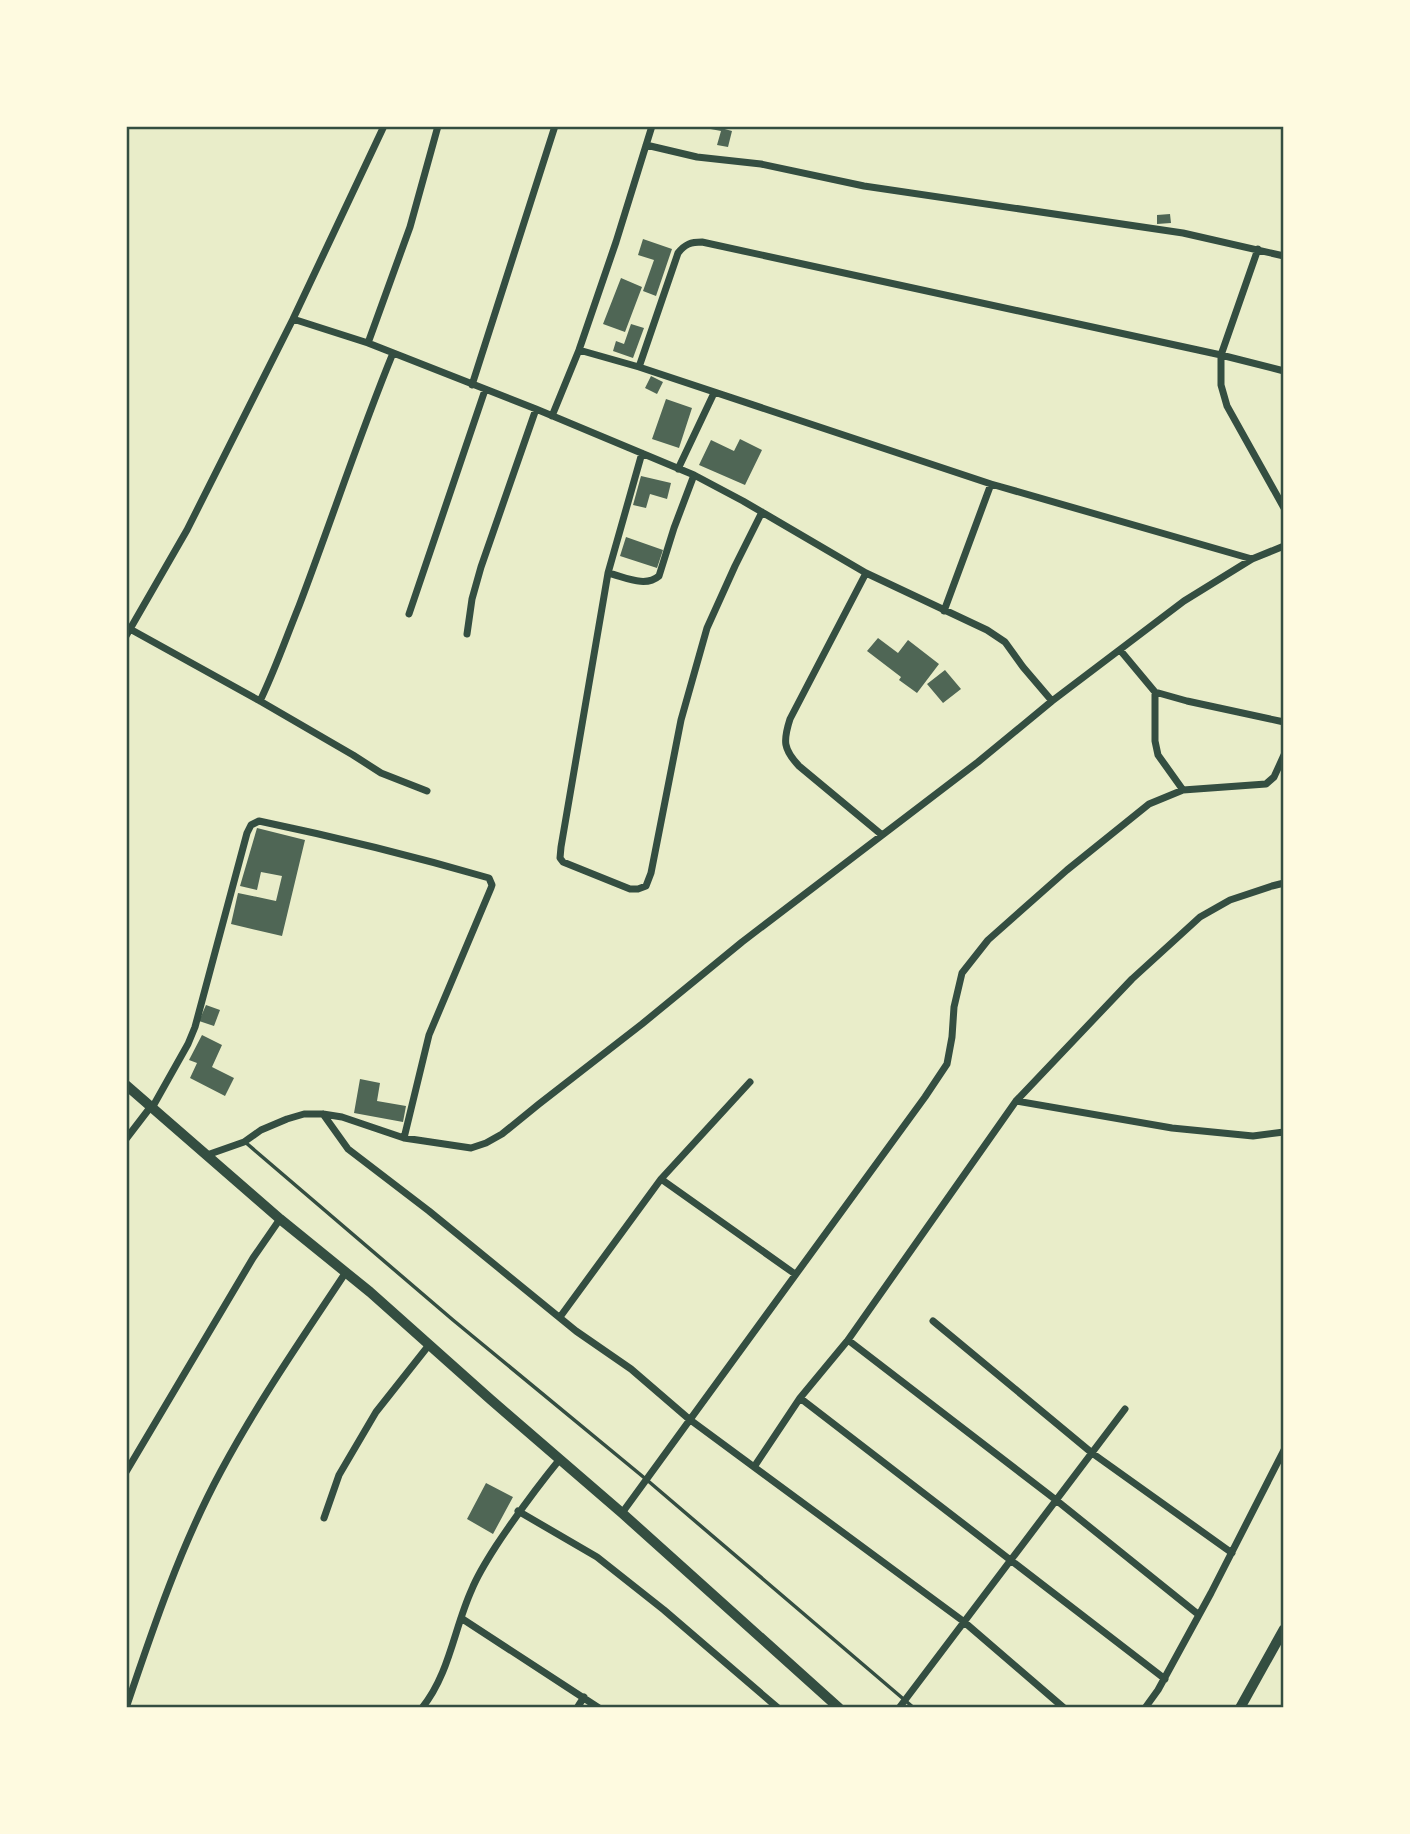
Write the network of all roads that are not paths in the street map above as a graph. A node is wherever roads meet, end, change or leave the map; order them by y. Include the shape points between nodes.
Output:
1 (384, 126) edge
2 (438, 126) edge
3 (555, 126) edge
4 (652, 126) edge
5 (646, 145) junction
6 (1258, 249) junction
7 (1284, 256) edge
8 (293, 319) junction
9 (368, 343) junction
10 (579, 350) junction
11 (393, 353) junction
12 (1221, 355) junction
13 (639, 367) junction
14 (1284, 371) edge
15 (472, 384) junction
16 (485, 390) junction
17 (714, 393) junction
18 (536, 409) junction
19 (552, 416) junction
20 (642, 453) junction
21 (678, 469) junction
22 (694, 475) junction
23 (991, 484) junction
24 (1284, 508) edge
25 (762, 512) junction
26 (1284, 546) edge
27 (1252, 559) junction
28 (608, 573) junction
29 (866, 573) junction
30 (944, 611) junction
31 (409, 614) dead end
32 (128, 632) edge
33 (467, 634) dead end
34 (1120, 650) junction
35 (1155, 692) junction
36 (260, 701) junction
37 (1052, 701) junction
38 (1284, 722) edge
39 (1284, 755) edge
40 (1183, 790) junction
41 (427, 791) dead end
42 (883, 835) junction
43 (1284, 883) edge
44 (750, 1082) dead end
45 (126, 1085) edge
46 (1016, 1101) junction
47 (152, 1108) junction
48 (323, 1114) junction
49 (1284, 1132) edge
50 (404, 1138) junction
51 (126, 1139) edge
52 (244, 1142) junction
53 (207, 1155) junction
54 (661, 1179) junction
55 (280, 1219) junction
56 (346, 1272) junction
57 (795, 1273) junction
58 (560, 1317) junction
59 (933, 1321) dead end
60 (848, 1340) junction
61 (429, 1345) junction
62 (800, 1398) junction
63 (1125, 1409) dead end
64 (690, 1419) junction
65 (1284, 1450) edge
66 (1092, 1453) junction
67 (559, 1459) junction
68 (754, 1467) junction
69 (126, 1472) edge
70 (647, 1480) junction
71 (1056, 1500) junction
72 (519, 1511) junction
73 (622, 1513) junction
74 (324, 1518) dead end
75 (1232, 1553) junction
76 (1010, 1561) junction
77 (1199, 1615) junction
78 (461, 1618) junction
79 (963, 1621) junction
80 (1284, 1629) edge
81 (1165, 1679) junction
82 (583, 1697) junction
83 (905, 1699) junction
84 (126, 1708) edge
85 (422, 1708) edge
86 (577, 1708) edge
87 (599, 1708) edge
88 (778, 1708) edge
89 (839, 1708) edge
90 (899, 1708) edge
91 (914, 1708) edge
92 (1064, 1708) edge
93 (1145, 1708) edge
94 (1240, 1708) edge

1 - 8 street
2 - 9 street via 410,227
3 - 15 street
4 - 5 street
5 - 6 street via 864,186 1183,233
5 - 10 street
6 - 7 street
6 - 12 street
8 - 9 street
8 - 32 street via 187,530
9 - 11 street
10 - 13 street
10 - 19 street
11 - 15 street
11 - 36 street
12 - 13 street via 692,242 678,253
12 - 14 street
12 - 24 street via 1227,407
13 - 17 street
15 - 16 street
16 - 18 street
16 - 31 street
17 - 21 street
17 - 23 street
18 - 19 street
18 - 33 street via 481,567
19 - 20 street
20 - 21 street
20 - 28 street
21 - 22 street
22 - 25 street
22 - 28 street via 659,576 645,583
23 - 27 street
23 - 30 street
25 - 28 street via 707,628 681,720 651,873 646,886 638,889 560,858
25 - 29 street
26 - 27 street
27 - 34 street via 1184,601
29 - 30 street
29 - 42 street via 790,719 785,744 799,766
30 - 37 street via 1005,642
32 - 36 street
34 - 35 street
34 - 37 street
35 - 38 street
35 - 40 street via 1158,755
36 - 41 street via 380,774
37 - 42 street
39 - 40 street via 1266,783
40 - 57 street via 1149,804 988,940 962,974 947,1064
42 - 50 street via 502,1134 471,1148
43 - 46 street via 1230,900 1200,917 1132,979
44 - 54 street
45 - 47 street
46 - 49 street via 1172,1128 1253,1136
46 - 60 street
47 - 50 street via 195,1027 247,833 259,821 333,836 490,880 491,888 429,1035
47 - 51 street
47 - 53 street
48 - 50 street
48 - 52 street via 287,1119
48 - 58 street via 348,1149
52 - 53 street
52 - 70 lane
53 - 55 street
54 - 57 street
54 - 58 street
55 - 56 street
55 - 69 street
56 - 61 street
56 - 84 street via 222,1469 167,1595
57 - 64 street
58 - 64 street
59 - 66 street
60 - 62 street
60 - 71 street
61 - 67 street
61 - 74 street via 376,1412 340,1475
62 - 68 street
62 - 76 street
63 - 66 street
64 - 68 street
64 - 70 street
65 - 75 street
66 - 71 street
66 - 75 street
67 - 72 street
67 - 73 street
68 - 79 street
70 - 73 street
70 - 83 lane
71 - 76 street
71 - 77 street
72 - 78 street via 479,1574
72 - 88 street via 597,1557
73 - 89 street
75 - 77 street
76 - 79 street
76 - 81 street
77 - 81 street
78 - 82 street
78 - 85 street via 446,1666
79 - 83 street
79 - 92 street
80 - 94 street
81 - 93 street
82 - 86 street
82 - 87 street
83 - 90 street
83 - 91 lane

